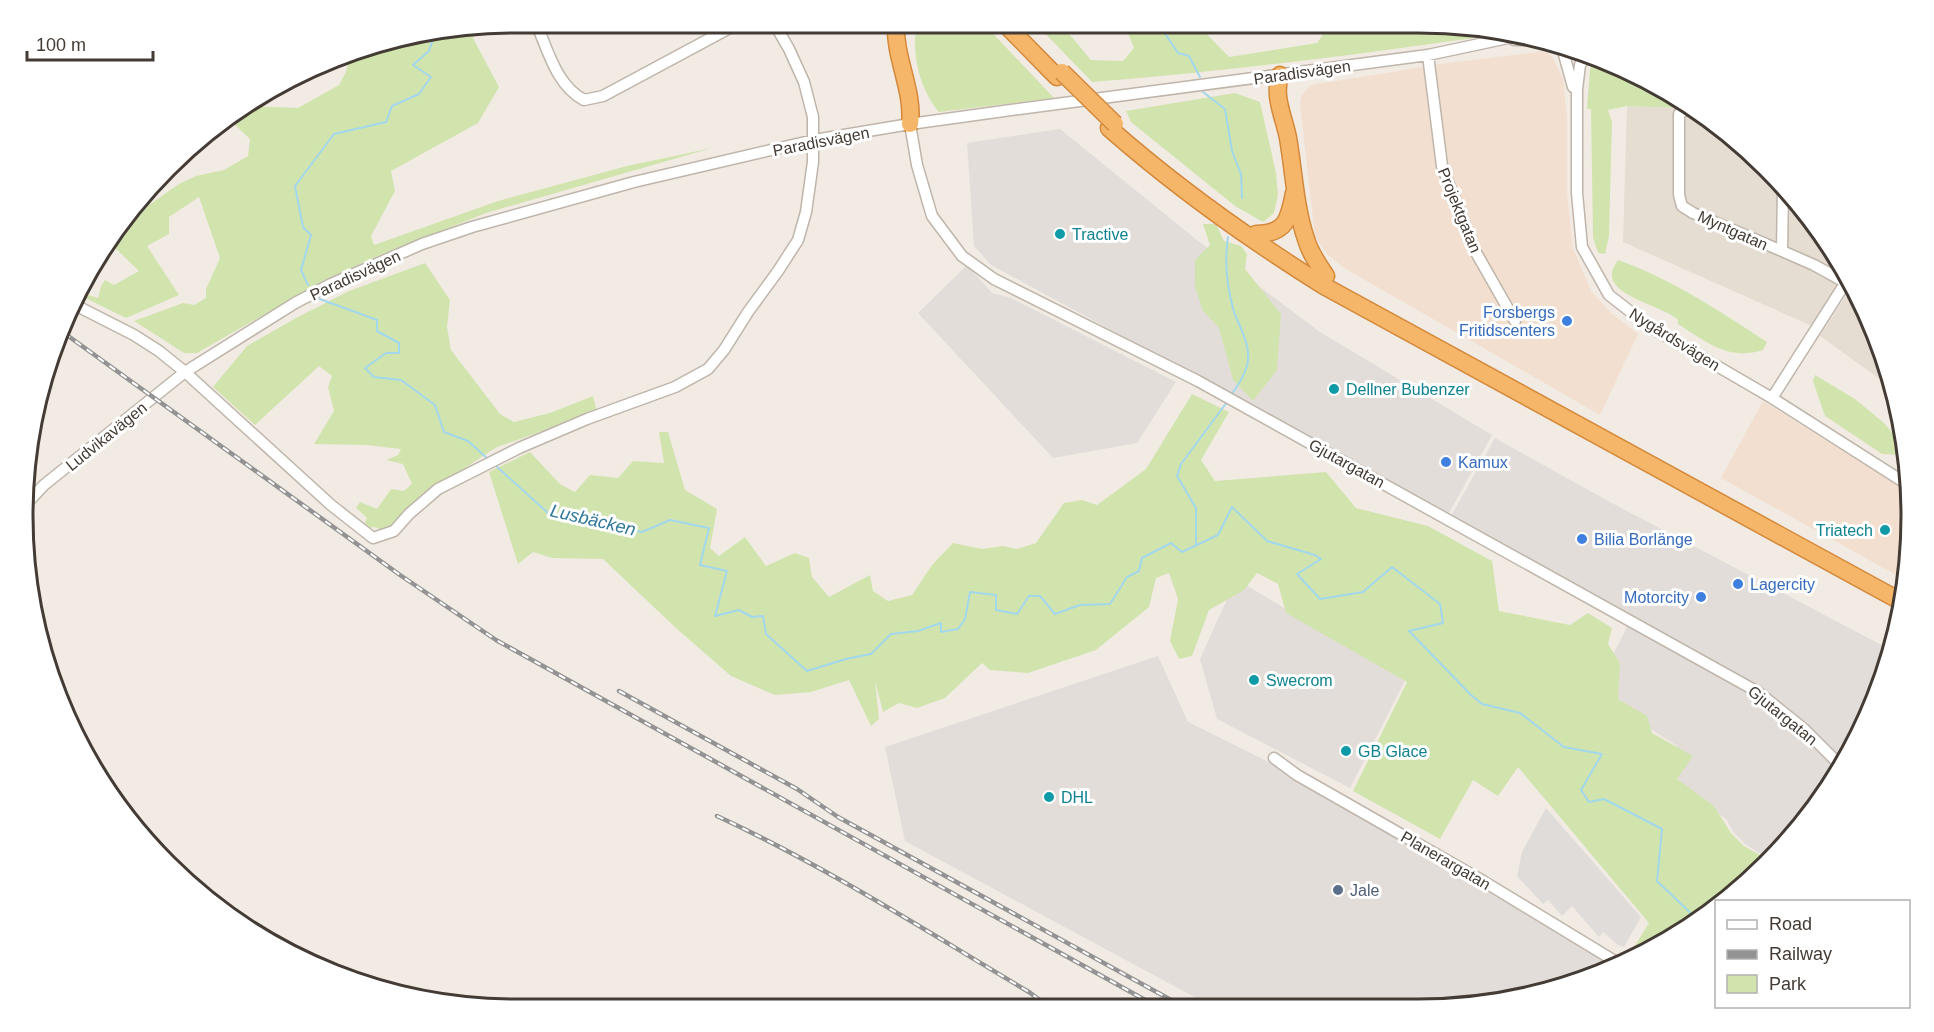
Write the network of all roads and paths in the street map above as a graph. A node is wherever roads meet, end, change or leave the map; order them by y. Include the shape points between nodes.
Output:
1 (541, 33) edge
2 (720, 33) edge
3 (780, 33) edge
4 (897, 33) edge
5 (1015, 33) edge
6 (1022, 33) edge
7 (1502, 40) edge
8 (1507, 41) edge
9 (1496, 42) junction
10 (1428, 55) junction
11 (1564, 56) edge
12 (1582, 62) edge
13 (1059, 74) junction
14 (1280, 75) junction
15 (1576, 105) junction
16 (1682, 112) edge
17 (910, 124) junction
18 (1112, 126) junction
19 (814, 140) junction
20 (1295, 189) junction
21 (1783, 200) edge
22 (1256, 234) junction
23 (1782, 251) junction
24 (1326, 276) junction
25 (1838, 279) edge
26 (1845, 292) edge
27 (80, 308) edge
28 (1515, 321) dead end
29 (185, 372) junction
30 (1772, 398) junction
31 (1900, 479) edge
32 (34, 496) edge
33 (1895, 589) edge
34 (1894, 598) edge
35 (1274, 758) dead end
36 (1835, 760) edge
37 (1611, 959) edge

1 - 2 street via 560,77 584,100 603,96
3 - 19 street via 804,82
4 - 17 highway via 900,67 910,102
5 - 13 highway
6 - 13 highway
7 - 9 street, Paradisvägen
8 - 9 street, Paradisvägen
9 - 10 street, Paradisvägen
10 - 14 street, Paradisvägen
10 - 28 street, Projektgatan via 1442,166 1474,249
11 - 15 street, Nygårdsvägen via 1572,76
12 - 15 street, Nygårdsvägen
13 - 18 highway
14 - 17 street, Paradisvägen
14 - 20 highway via 1276,93 1288,138
15 - 30 street, Nygårdsvägen via 1582,247 1609,295 1650,327
16 - 23 street, Myntgatan via 1679,114 1682,206
17 - 19 street, Paradisvägen
17 - 36 street, Gjutargatan via 932,216 962,256 994,279 1198,381 1758,692
18 - 22 highway
18 - 34 highway via 1138,153 1207,206 1324,285
19 - 29 street, Paradisvägen via 634,182 422,244 304,298
19 - 29 street via 806,212 798,240 708,369 675,387 587,418 519,448 438,489 394,531 373,538 331,505
20 - 22 highway via 1282,226 1275,232
20 - 24 highway via 1306,240
21 - 23 street, Myntgatan
22 - 24 highway
23 - 25 street, Myntgatan
24 - 33 highway
26 - 30 street, Myntgatan
27 - 29 street via 159,351
29 - 32 street, Ludvikavägen
30 - 31 street, Nygårdsvägen
35 - 37 street, Planerargatan

